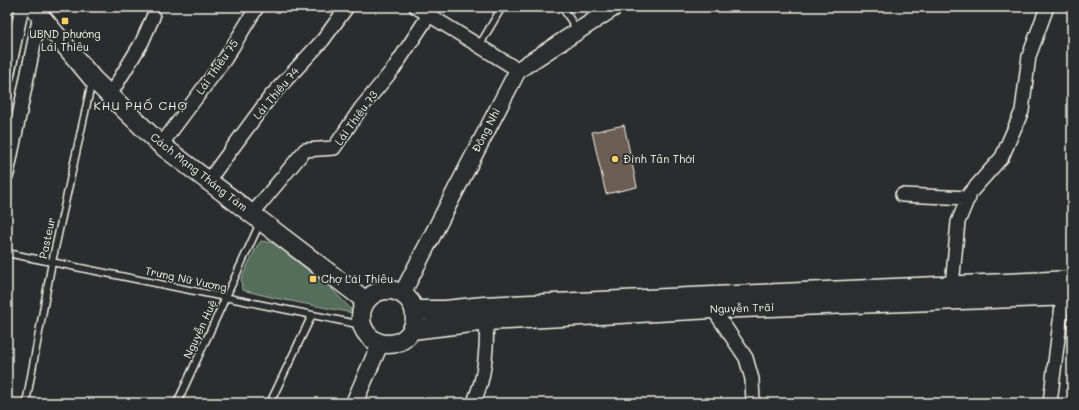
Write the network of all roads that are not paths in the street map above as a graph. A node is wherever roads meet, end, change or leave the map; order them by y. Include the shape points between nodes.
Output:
1 (22, 7) edge
2 (257, 7) edge
3 (347, 7) edge
4 (416, 7) edge
5 (502, 7) edge
6 (562, 7) edge
7 (615, 7) edge
8 (1047, 7) edge
9 (36, 11) edge
10 (429, 15) junction
11 (153, 17) dead end
12 (578, 31) junction
13 (479, 46) junction
14 (518, 70) junction
15 (7, 77) edge
16 (93, 79) junction
17 (110, 95) junction
18 (160, 145) junction
19 (7, 174) edge
20 (208, 181) junction
21 (902, 195) dead end
22 (969, 198) junction
23 (256, 217) junction
24 (7, 253) edge
25 (52, 262) junction
26 (1072, 280) edge
27 (402, 294) junction
28 (953, 294) junction
29 (1068, 296) edge
30 (226, 298) junction
31 (366, 301) junction
32 (709, 303) junction
33 (415, 310) junction
34 (485, 313) junction
35 (312, 315) junction
36 (362, 325) junction
37 (412, 330) junction
38 (380, 344) junction
39 (26, 403) edge
40 (177, 403) edge
41 (270, 403) edge
42 (354, 403) edge
43 (474, 403) edge
44 (752, 403) edge
45 (1050, 403) edge

1 - 15 street
2 - 18 street, Lái Thiêu 75 via 225,59
3 - 20 street, Lái Thiêu 74 via 323,40 270,97
4 - 10 street
5 - 13 lane
6 - 12 lane
7 - 12 street, Đông Nhì
8 - 22 street via 1029,56 1022,111 1002,157
9 - 16 main road, Cách Mạng Tháng Tám
9 - 19 street
10 - 13 street
10 - 23 street, Lái Thiêu 73 via 394,68 361,108 334,148 305,150
11 - 17 street via 142,42
12 - 14 street, Đông Nhì
13 - 14 street
14 - 27 street, Đông Nhì
16 - 17 main road, Cách Mạng Tháng Tám
16 - 25 lane, Pasteur
17 - 18 main road, Cách Mạng Tháng Tám
18 - 20 main road, Cách Mạng Tháng Tám
20 - 23 main road, Cách Mạng Tháng Tám
21 - 22 street
22 - 28 street via 958,222
23 - 30 lane, Nguyễn Huệ
23 - 31 main road, Cách Mạng Tháng Tám
24 - 25 lane, Trưng Nữ Vương
25 - 30 lane, Trưng Nữ Vương
25 - 39 lane, Pasteur
26 - 28 main road, Nguyễn Trãi
27 - 31 main road via 387,290 378,292
27 - 33 main road via 408,298
28 - 29 main road, Nguyễn Trãi
28 - 32 main road, Nguyễn Trãi
29 - 45 street
30 - 35 lane, Trưng Nữ Vương
30 - 40 lane, Nguyễn Huệ
31 - 36 main road via 361,313
32 - 34 main road, Nguyễn Trãi
32 - 44 street via 746,358 752,379
33 - 34 main road, Nguyễn Trãi
33 - 37 main road via 415,324
34 - 37 main road, Nguyễn Trãi
34 - 43 street via 485,359
35 - 36 lane, Trưng Nữ Vương
35 - 41 lane
36 - 38 main road via 372,340
37 - 38 main road via 407,338 399,343
38 - 42 street

